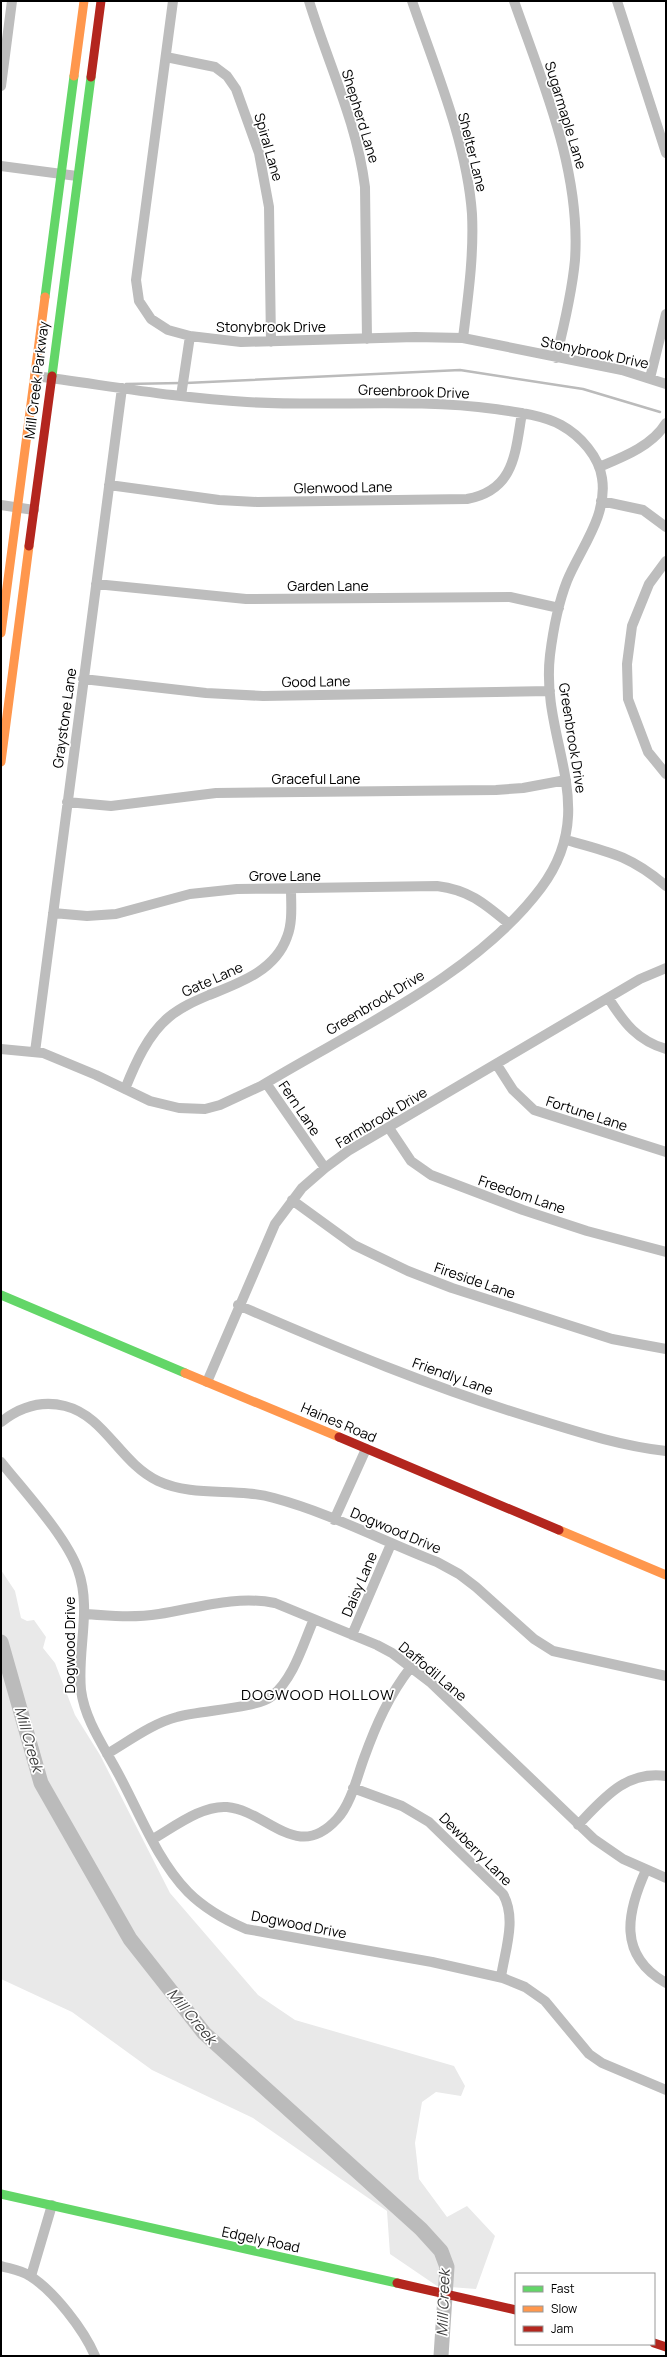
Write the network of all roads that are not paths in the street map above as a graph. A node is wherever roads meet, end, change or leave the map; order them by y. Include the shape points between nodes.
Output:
1 (12, 1) edge
2 (84, 1) edge
3 (101, 1) edge
4 (174, 1) edge
5 (309, 1) edge
6 (412, 1) edge
7 (514, 1) edge
8 (617, 1) edge
9 (166, 57) junction
10 (1, 86) edge
11 (666, 153) edge
12 (1, 166) edge
13 (61, 174) junction
14 (77, 176) junction
15 (666, 314) edge
16 (190, 336) junction
17 (463, 338) junction
18 (367, 339) junction
19 (271, 342) junction
20 (556, 358) junction
21 (35, 376) junction
22 (51, 378) junction
23 (650, 378) junction
24 (666, 384) edge
25 (122, 388) junction
26 (181, 396) junction
27 (522, 414) junction
28 (666, 422) edge
29 (599, 467) junction
30 (109, 485) junction
31 (601, 501) junction
32 (1, 506) edge
33 (17, 508) junction
34 (34, 510) junction
35 (666, 527) edge
36 (666, 561) edge
37 (96, 584) junction
38 (559, 608) junction
39 (1, 633) edge
40 (83, 679) junction
41 (550, 691) junction
42 (1, 762) edge
43 (666, 774) edge
44 (566, 780) junction
45 (67, 802) junction
46 (566, 840) junction
47 (666, 886) edge
48 (291, 889) junction
49 (53, 914) junction
50 (508, 923) junction
51 (666, 968) edge
52 (609, 999) junction
53 (1, 1049) edge
54 (666, 1049) edge
55 (35, 1052) junction
56 (497, 1065) junction
57 (266, 1083) junction
58 (124, 1089) junction
59 (389, 1128) junction
60 (666, 1152) edge
61 (325, 1168) junction
62 (292, 1200) junction
63 (666, 1252) edge
64 (1, 1295) edge
65 (238, 1305) junction
66 (666, 1350) edge
67 (207, 1382) junction
68 (1, 1422) edge
69 (366, 1449) junction
70 (666, 1451) edge
71 (1, 1462) edge
72 (334, 1520) junction
73 (391, 1544) junction
74 (666, 1575) edge
75 (85, 1614) junction
76 (314, 1619) junction
77 (352, 1635) junction
78 (411, 1667) junction
79 (666, 1676) edge
80 (107, 1754) junction
81 (666, 1776) edge
82 (353, 1788) junction
83 (578, 1826) junction
84 (153, 1839) junction
85 (646, 1870) junction
86 (666, 1878) edge
87 (501, 1977) junction
88 (666, 1983) edge
89 (666, 2090) edge
90 (1, 2194) edge
91 (52, 2205) junction
92 (1, 2266) edge
93 (30, 2276) junction
94 (515, 2310) edge
95 (655, 2343) edge
96 (666, 2347) edge
97 (95, 2356) edge

1 - 10 street
2 - 13 main road, Mill Creek Parkway
3 - 14 main road, Mill Creek Parkway
4 - 9 street, Stonybrook Drive
5 - 18 street, Shepherd Lane via 348,116 363,170
6 - 17 street, Shelter Lane via 450,115 470,191 472,259
7 - 20 street, Sugarmaple Lane via 560,137 572,194 575,260
8 - 11 street
9 - 16 street, Stonybrook Drive via 136,291 151,319 168,330
9 - 19 street, Spiral Lane via 215,67 227,76 236,89 259,153 269,207
12 - 13 street
13 - 14 street
13 - 21 main road, Mill Creek Parkway
14 - 22 main road, Mill Creek Parkway
15 - 23 street
16 - 19 street, Stonybrook Drive via 241,342
16 - 26 street
17 - 18 street, Stonybrook Drive
17 - 20 street, Stonybrook Drive
18 - 19 street, Stonybrook Drive
20 - 23 street, Stonybrook Drive
21 - 22 street, Greenbrook Drive
21 - 33 main road, Mill Creek Parkway
22 - 25 street, Greenbrook Drive
22 - 34 main road, Mill Creek Parkway
23 - 24 street, Stonybrook Drive
25 - 26 street, Greenbrook Drive
25 - 30 street, Graystone Lane
26 - 27 street, Greenbrook Drive via 248,402 429,402
27 - 29 street, Greenbrook Drive via 557,423 568,430 582,442
27 - 30 street, Glenwood Lane via 516,448 505,478 486,494 467,499 257,502 219,500
28 - 29 street via 651,439 635,451
29 - 31 street, Greenbrook Drive via 602,478
30 - 37 street, Graystone Lane
31 - 35 street via 643,510
31 - 38 street, Greenbrook Drive via 595,524 568,578
32 - 33 street
33 - 34 street
33 - 39 main road, Mill Creek Parkway
34 - 42 main road, Mill Creek Parkway
36 - 43 street via 649,584 632,626 627,664 628,699 648,752
37 - 38 street, Garden Lane via 246,599 510,598
37 - 40 street, Graystone Lane
38 - 41 street, Greenbrook Drive via 550,654
40 - 41 street, Good Lane via 206,693 263,696
40 - 45 street, Graystone Lane
41 - 44 street, Greenbrook Drive
44 - 45 street, Graceful Lane via 496,790 216,793 111,806
44 - 46 street, Greenbrook Drive via 569,814
45 - 49 street, Graystone Lane
46 - 47 street via 626,858
46 - 50 street, Greenbrook Drive via 554,868 542,886
48 - 49 street, Grove Lane via 205,892 109,915
48 - 50 street, Grove Lane via 437,886 452,888 474,896
48 - 58 street, Gate Lane via 291,918 287,937 272,961 256,974 190,1004 169,1017 143,1050
49 - 55 street, Graystone Lane
50 - 57 street, Greenbrook Drive via 481,950 446,976
51 - 52 street, Farmbrook Drive via 640,979
52 - 54 street via 631,1030 644,1040
52 - 56 street, Farmbrook Drive
53 - 55 street, Greenbrook Drive
55 - 58 street, Greenbrook Drive via 68,1062
56 - 59 street, Farmbrook Drive
56 - 60 street, Fortune Lane via 514,1090 534,1110
57 - 58 street, Greenbrook Drive via 220,1105 198,1109 163,1105
57 - 61 street, Fern Lane
59 - 61 street, Farmbrook Drive via 348,1151
59 - 63 street, Freedom Lane via 411,1161 431,1175 537,1214
61 - 62 street, Farmbrook Drive
62 - 65 street, Farmbrook Drive via 266,1241
62 - 66 street, Fireside Lane via 354,1245 408,1271 452,1288 612,1339
64 - 67 main road, Haines Road
65 - 67 street, Farmbrook Drive
65 - 70 street, Friendly Lane via 339,1348 476,1400 614,1443
67 - 69 main road, Haines Road
68 - 72 street, Dogwood Drive via 29,1405 66,1406 88,1417 133,1465 157,1480 183,1489 254,1494 273,1498
69 - 72 street
69 - 74 main road, Haines Road
71 - 75 street, Dogwood Drive via 62,1540 72,1557 83,1586
72 - 73 street, Dogwood Drive
73 - 77 street, Daisy Lane
73 - 79 street, Dogwood Drive via 459,1574 534,1639 552,1651
75 - 76 street, Daffodil Lane via 146,1616 248,1600 274,1603
75 - 80 street, Dogwood Drive via 81,1689 87,1712
76 - 77 street, Daffodil Lane
76 - 80 street via 290,1673 271,1697 176,1717
77 - 78 street, Daffodil Lane via 392,1653
78 - 82 street via 391,1694 383,1710
78 - 83 street, Daffodil Lane
80 - 84 street, Dogwood Drive
81 - 83 street via 640,1776 626,1782 602,1800
82 - 84 street via 339,1817 329,1827 313,1835 297,1836 283,1832 242,1811 226,1807 208,1809
82 - 87 street, Dewberry Lane via 402,1806 429,1822 503,1894 509,1904 511,1919
83 - 85 street, Daffodil Lane via 613,1854
84 - 87 street, Dogwood Drive via 178,1880 189,1892 218,1916 246,1930
85 - 86 street, Daffodil Lane
85 - 88 street via 631,1906 630,1932 636,1952 644,1964
87 - 89 street, Dogwood Drive via 525,1987 545,2001 589,2054 602,2063
90 - 91 main road, Edgely Road
91 - 93 street
91 - 94 main road, Edgely Road
92 - 93 street
93 - 97 street via 61,2306 82,2332
95 - 96 main road

